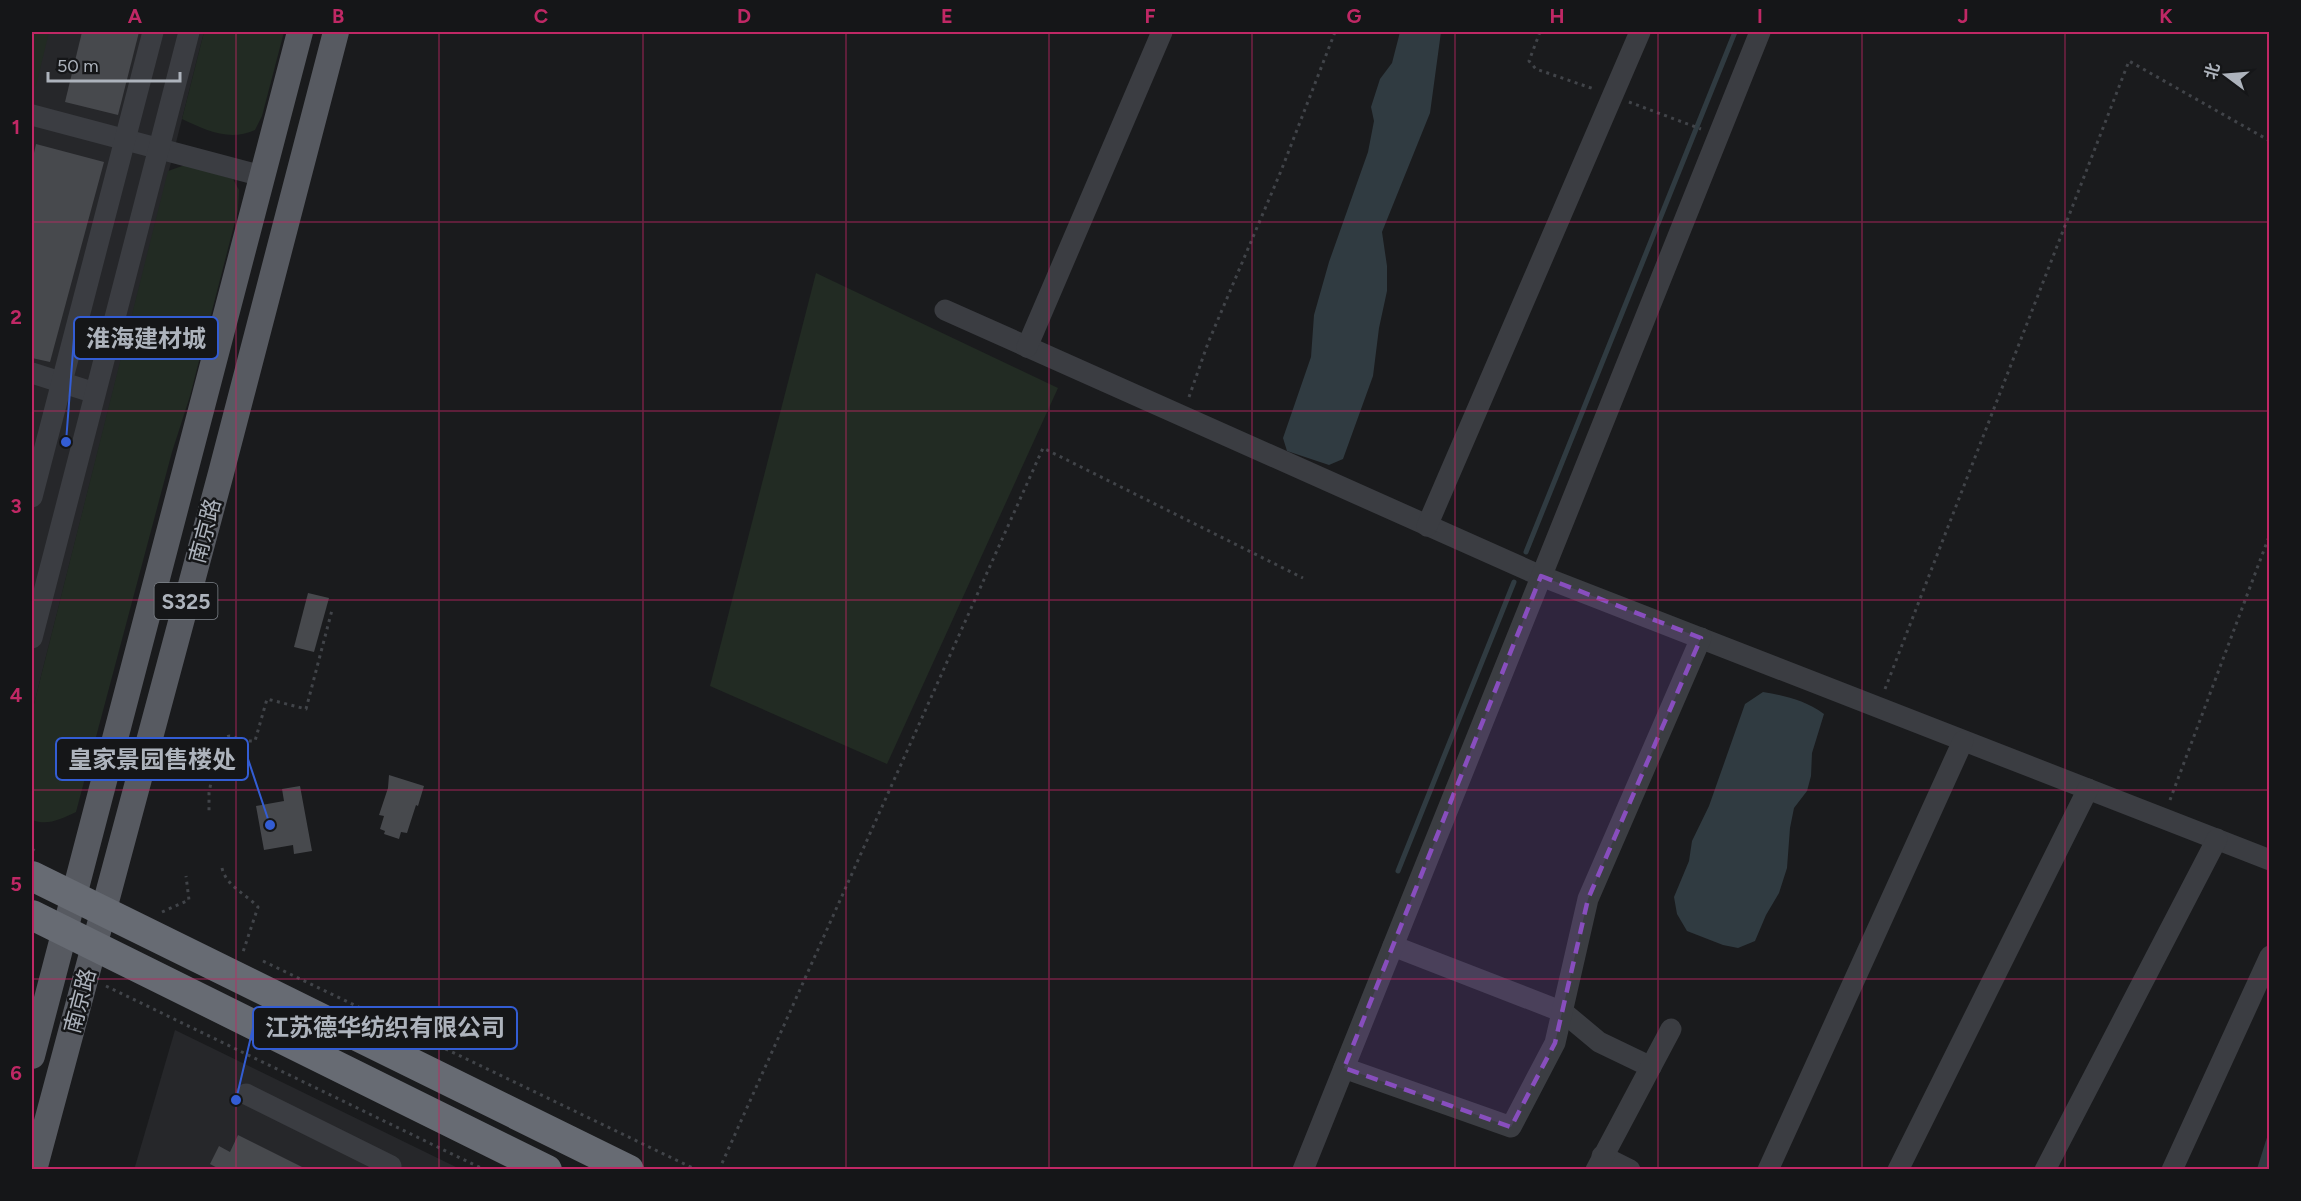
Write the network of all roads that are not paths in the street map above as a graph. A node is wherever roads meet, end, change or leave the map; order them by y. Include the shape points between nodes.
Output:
1 (153, 32) edge
2 (189, 32) edge
3 (300, 32) edge
4 (336, 32) edge
5 (1162, 32) edge
6 (1641, 32) edge
7 (1760, 32) edge
8 (32, 115) edge
9 (125, 140) junction
10 (158, 148) junction
11 (262, 176) junction
12 (945, 310) dead end
13 (1027, 346) junction
14 (32, 373) edge
15 (62, 383) junction
16 (95, 393) junction
17 (32, 497) edge
18 (1427, 525) junction
19 (1541, 576) junction
20 (32, 638) edge
21 (1701, 638) junction
22 (1963, 741) junction
23 (2088, 789) junction
24 (2217, 839) junction
25 (2270, 860) edge
26 (36, 865) edge
27 (74, 897) junction
28 (103, 913) junction
29 (32, 915) edge
30 (65, 932) junction
31 (1393, 946) junction
32 (94, 947) junction
33 (2270, 956) edge
34 (1563, 1012) junction
35 (1671, 1029) dead end
36 (32, 1056) edge
37 (1651, 1067) junction
38 (1344, 1068) junction
39 (246, 1094) dead end
40 (1599, 1163) edge
41 (393, 1168) edge
42 (34, 1170) edge
43 (547, 1170) edge
44 (629, 1170) edge
45 (1304, 1170) edge
46 (1630, 1170) edge
47 (1768, 1170) edge
48 (1898, 1170) edge
49 (2045, 1170) edge
50 (2172, 1170) edge

1 - 9 street
2 - 10 street
3 - 11 main road, 南京路 / S325
4 - 28 main road, 南京路 / S325
5 - 13 street
6 - 18 street
7 - 19 street
8 - 9 street
9 - 10 street
9 - 15 street
10 - 11 street
10 - 16 street
11 - 27 main road, 南京路 / S325
12 - 13 street
13 - 18 street
14 - 15 street
15 - 16 street
15 - 17 street
16 - 20 street
18 - 19 street
19 - 21 street
19 - 31 street
21 - 22 street
21 - 34 street via 1588,899
22 - 23 street
22 - 47 street
23 - 24 street
23 - 48 street
24 - 25 street
24 - 49 street
26 - 27 highway
27 - 28 highway
27 - 30 main road, 南京路 / S325
28 - 32 main road, 南京路 / S325
28 - 44 highway
29 - 30 highway
30 - 32 highway
30 - 36 main road, 南京路 / S325
31 - 34 street
31 - 38 street
32 - 42 main road, 南京路 / S325
32 - 43 highway
33 - 50 street
34 - 37 street via 1599,1042
34 - 38 street via 1555,1043 1511,1127
35 - 37 street
37 - 40 street
38 - 45 street
39 - 41 street
40 - 46 street

